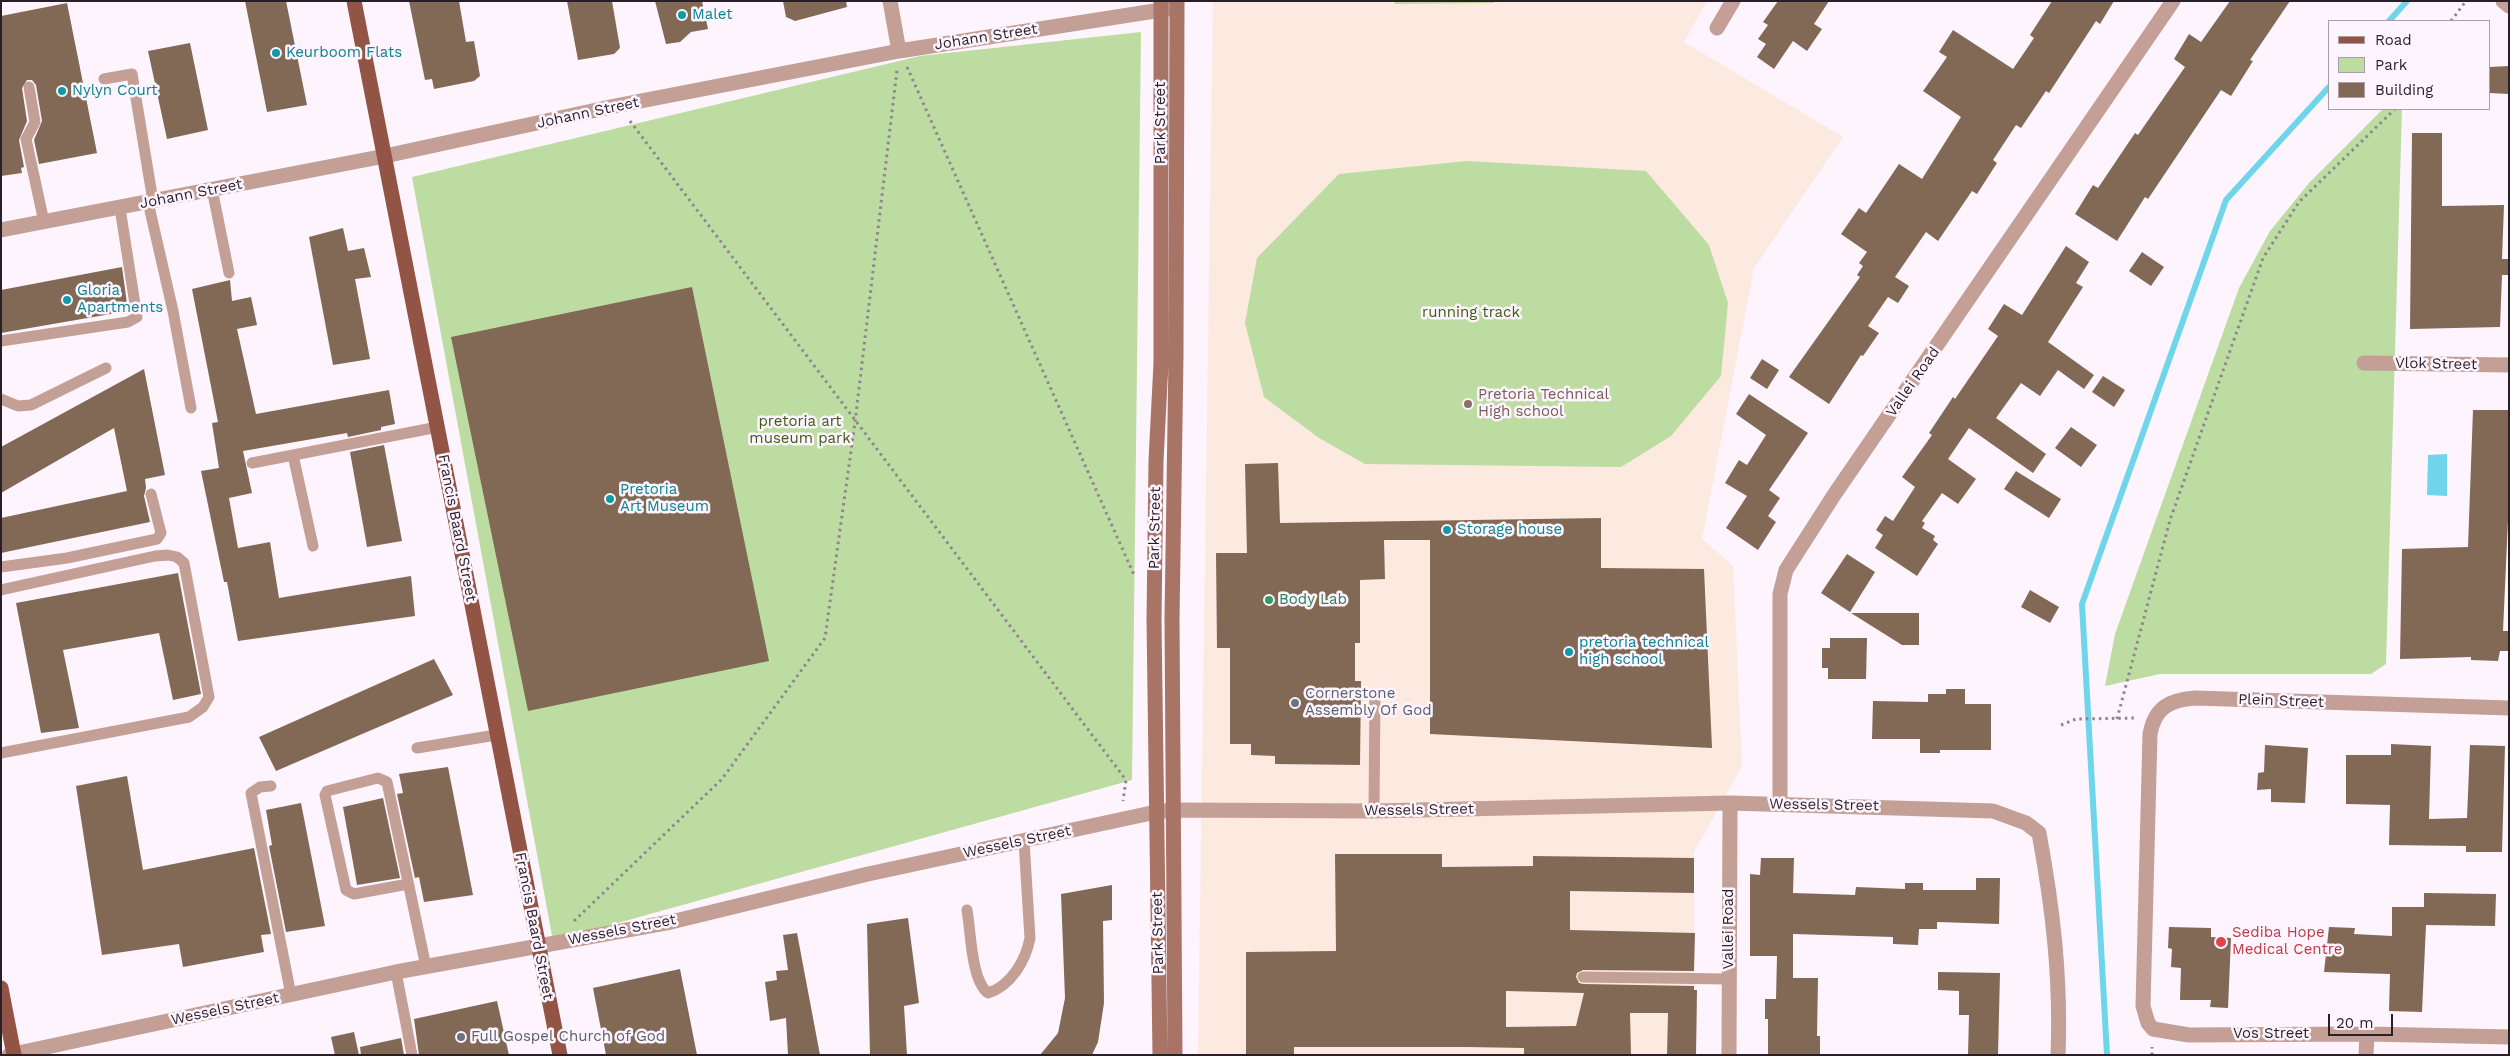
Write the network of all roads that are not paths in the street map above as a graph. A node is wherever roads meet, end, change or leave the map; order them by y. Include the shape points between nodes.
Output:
1 (354, 1) edge
2 (890, 1) edge
3 (1733, 1) edge
4 (2173, 1) edge
5 (2503, 1) edge
6 (1177, 4) edge
7 (1161, 6) edge
8 (2509, 6) edge
9 (1717, 28) dead end
10 (899, 51) junction
11 (104, 78) dead end
12 (29, 87) dead end
13 (385, 156) junction
14 (212, 190) junction
15 (151, 201) junction
16 (120, 208) junction
17 (44, 222) junction
18 (1, 230) edge
19 (229, 273) dead end
20 (1, 341) edge
21 (2364, 363) dead end
22 (2509, 365) edge
23 (106, 368) dead end
24 (1, 399) edge
25 (191, 408) dead end
26 (438, 427) junction
27 (292, 455) junction
28 (252, 463) dead end
29 (151, 494) dead end
30 (313, 546) dead end
31 (1, 567) edge
32 (1, 590) edge
33 (1376, 694) dead end
34 (2509, 708) edge
35 (496, 735) junction
36 (418, 748) dead end
37 (1, 753) edge
38 (271, 786) dead end
39 (1730, 803) junction
40 (1780, 804) junction
41 (1172, 810) junction
42 (1374, 811) junction
43 (1156, 812) junction
44 (1024, 841) junction
45 (408, 884) junction
46 (968, 910) dead end
47 (538, 947) junction
48 (426, 967) junction
49 (396, 972) junction
50 (1583, 977) dead end
51 (1729, 980) junction
52 (1, 988) edge
53 (291, 995) junction
54 (2153, 1029) joint
55 (2366, 1034) junction
56 (2509, 1037) edge
57 (12, 1054) edge
58 (412, 1055) edge
59 (560, 1055) edge
60 (1160, 1055) edge
61 (1176, 1055) edge
62 (1729, 1055) edge
63 (2058, 1055) edge
64 (2366, 1055) edge

1 - 13 main road, Francis Baard Street
2 - 10 street
3 - 9 street
4 - 40 street, Vallei Road via 1786,570 1780,594
5 - 8 street
6 - 7 street, Johann Street
6 - 41 street, Park Street
7 - 10 street, Johann Street
7 - 43 street, Park Street via 1161,362 1155,544
10 - 13 street, Johann Street via 615,106
11 - 15 lane via 132,74
12 - 17 lane via 36,122 26,139
13 - 14 street, Johann Street
13 - 26 main road, Francis Baard Street
14 - 15 street, Johann Street
14 - 19 lane
15 - 16 street, Johann Street
15 - 25 lane
16 - 17 street, Johann Street
16 - 20 lane via 137,317 128,322
17 - 18 street, Johann Street
21 - 22 street, Vlok Street
23 - 24 lane via 31,405 18,406
26 - 27 lane
26 - 35 main road, Francis Baard Street
27 - 28 lane
27 - 30 lane
29 - 31 lane via 161,534 157,539 67,558
32 - 37 lane via 155,556 177,557 184,563 209,697 204,706 189,717
33 - 42 lane
34 - 54 street, Plein Street via 2195,698 2178,700 2154,716 2150,734 2143,1006
35 - 36 lane
35 - 47 main road, Francis Baard Street
38 - 53 lane via 260,787 251,794
39 - 40 street, Wessels Street
39 - 42 street, Wessels Street
39 - 51 street, Vallei Road
40 - 63 street, Wessels Street via 1994,811 2026,823 2039,834 2056,938 2060,1008
41 - 42 street, Wessels Street
41 - 43 street, Wessels Street
41 - 61 street, Park Street
43 - 44 street, Wessels Street
43 - 60 street, Park Street
44 - 46 lane via 1030,938 1015,974 995,991 988,993 981,988
44 - 47 street, Wessels Street via 868,874 671,922
45 - 45 lane via 387,782 378,778 326,792 346,890 354,894
45 - 48 lane
47 - 48 street, Wessels Street
47 - 59 main road, Francis Baard Street
48 - 49 street, Wessels Street
49 - 53 street, Wessels Street
49 - 58 lane
50 - 51 lane
51 - 62 street, Vallei Road
52 - 57 main road
53 - 57 street, Wessels Street
54 - 55 street, Vos Street via 2189,1035
55 - 56 street, Vos Street
55 - 64 street

